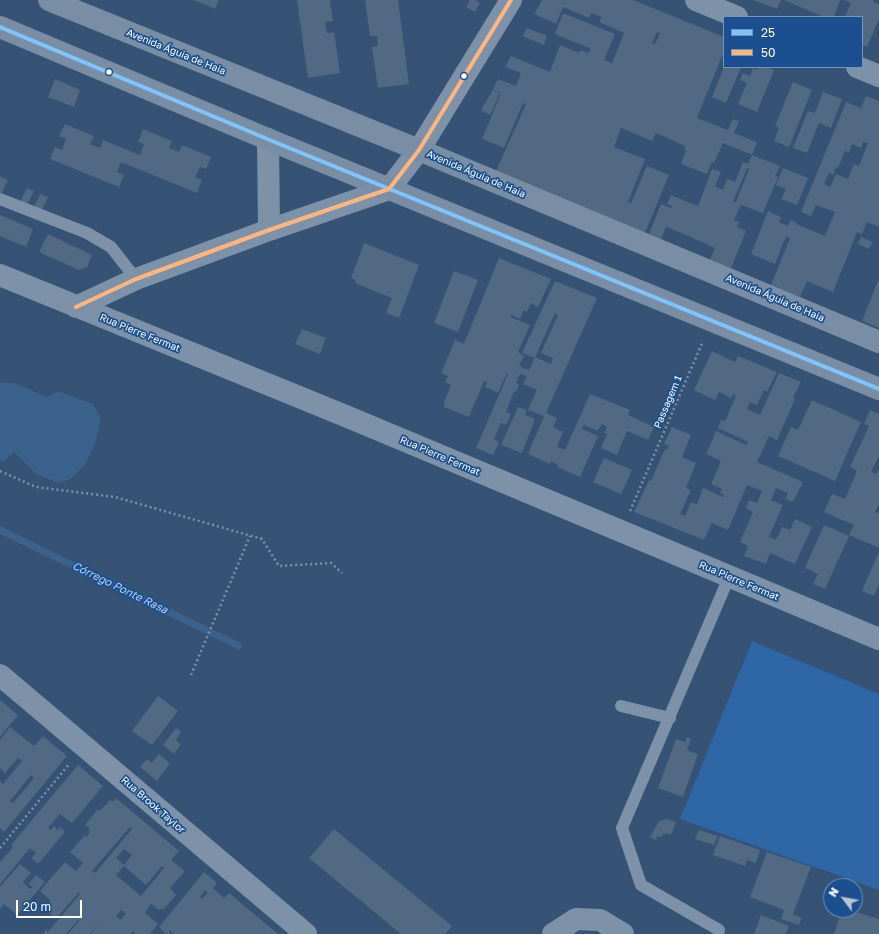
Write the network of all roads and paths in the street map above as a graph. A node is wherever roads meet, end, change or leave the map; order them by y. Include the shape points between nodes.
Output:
1 (50, 0) edge
2 (511, 0) edge
3 (696, 0) edge
4 (735, 16) edge
5 (0, 27) edge
6 (859, 68) edge
7 (879, 76) edge
8 (268, 140) junction
9 (419, 150) junction
10 (389, 189) junction
11 (0, 199) edge
12 (269, 230) junction
13 (0, 275) edge
14 (136, 279) junction
15 (76, 307) junction
16 (712, 321) junction
17 (879, 342) edge
18 (879, 389) edge
19 (0, 471) edge
20 (621, 531) junction
21 (250, 536) junction
22 (342, 573) dead end
23 (729, 577) junction
24 (879, 639) edge
25 (0, 675) edge
26 (191, 675) dead end
27 (621, 706) dead end
28 (670, 718) junction
29 (84, 746) junction
30 (0, 848) edge
31 (719, 930) dead end
32 (306, 934) edge
33 (553, 934) edge
34 (623, 934) edge

1 - 9 main road, Avenida Águia de Haia
2 - 9 street
3 - 4 street
5 - 8 main road
6 - 7 street
8 - 10 main road
8 - 12 street
9 - 10 street
9 - 17 main road, Avenida Águia de Haia
10 - 12 street
10 - 16 main road
11 - 14 lane via 87,233 111,247
12 - 14 street
13 - 15 street, Rua Pierre Fermat
14 - 15 street
15 - 20 street, Rua Pierre Fermat
16 - 18 main road
16 - 20 path, Passagem 1
19 - 21 path via 36,487 115,497
20 - 23 street, Rua Pierre Fermat
21 - 22 path via 262,540 279,566 331,563
21 - 26 path
23 - 24 street, Rua Pierre Fermat
23 - 28 lane
25 - 29 street, Rua Brook Taylor
27 - 28 lane
28 - 31 lane via 622,828 641,886
29 - 30 path
29 - 32 street, Rua Brook Taylor
33 - 34 street via 576,919 600,920

